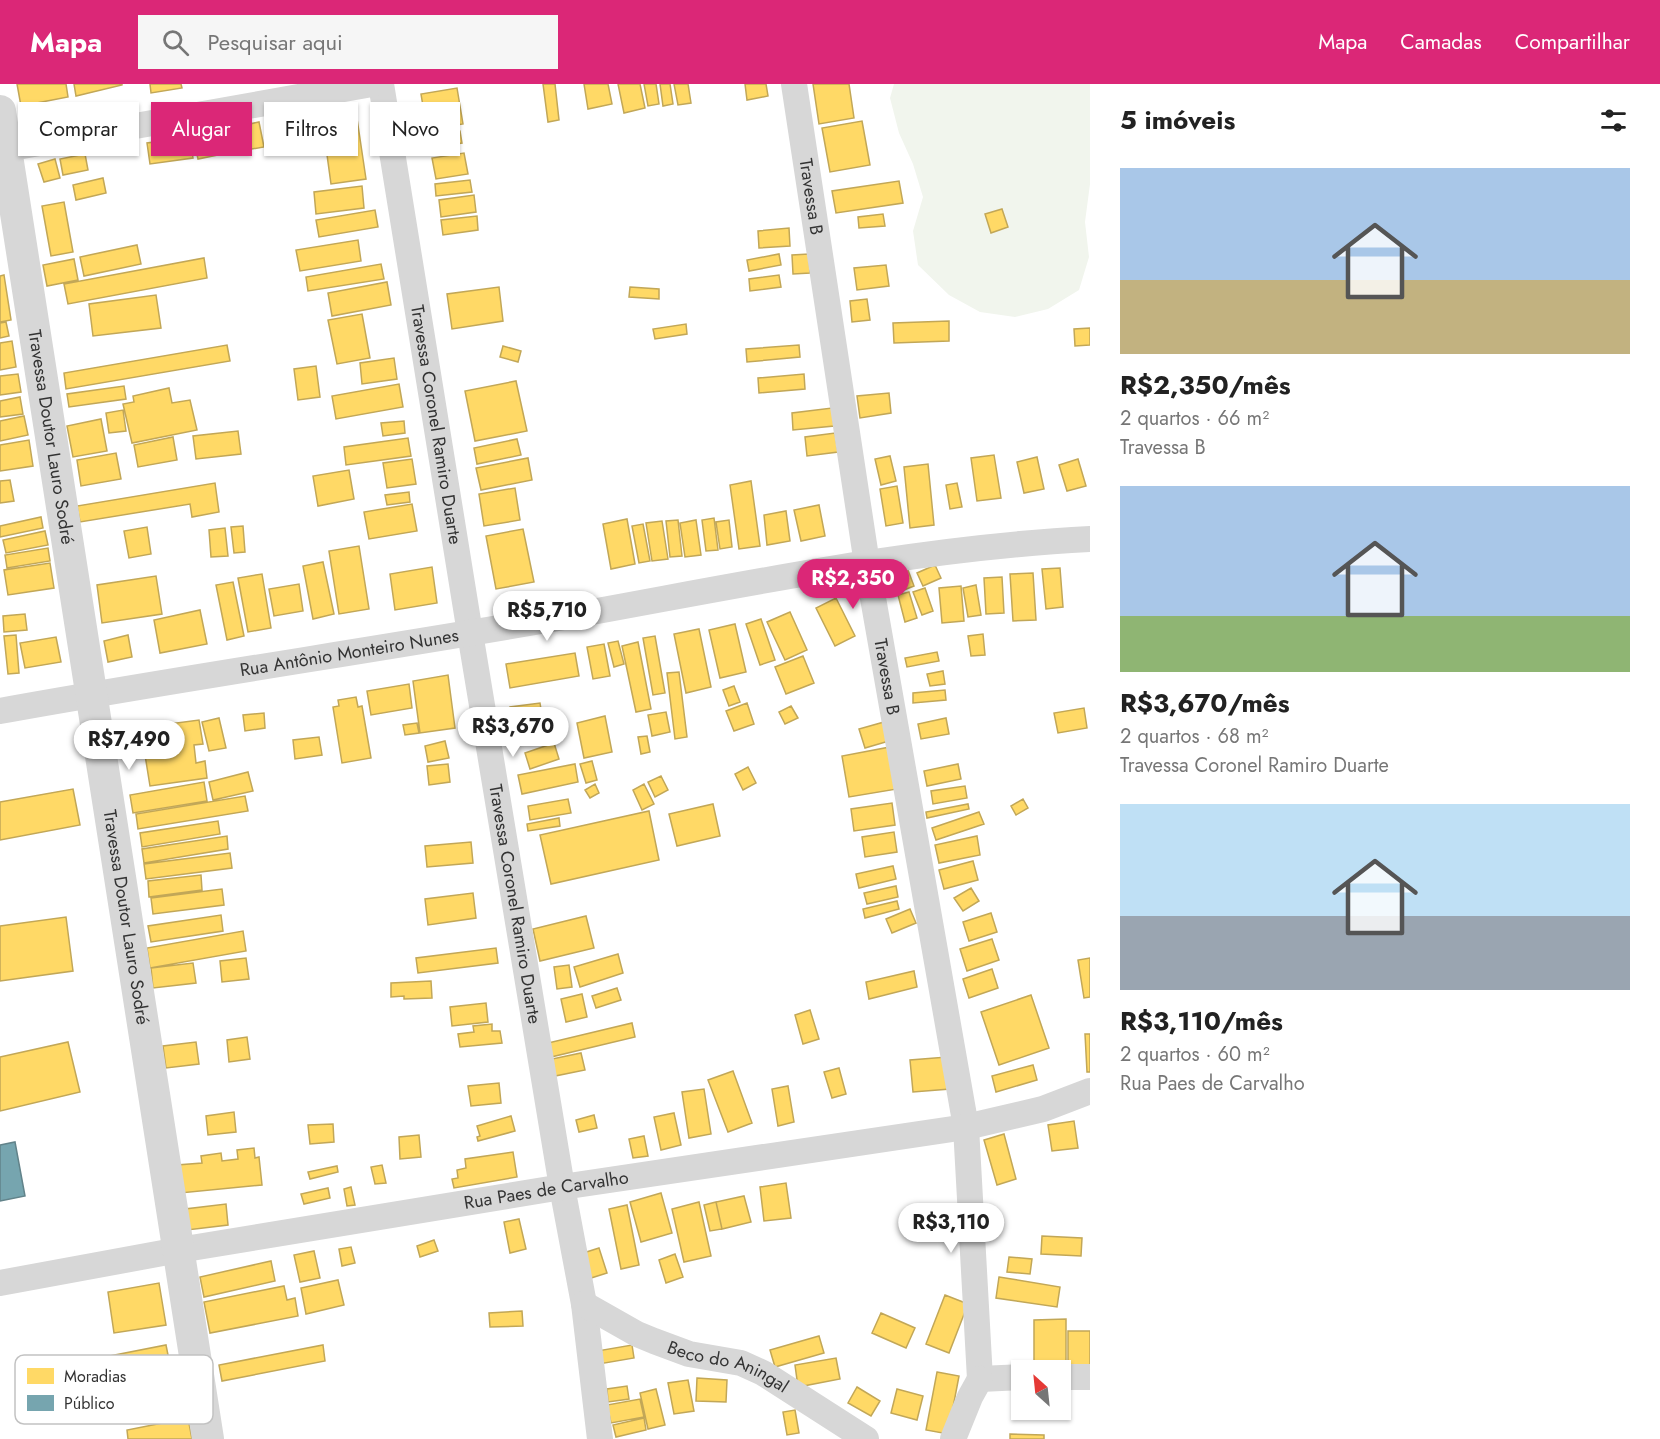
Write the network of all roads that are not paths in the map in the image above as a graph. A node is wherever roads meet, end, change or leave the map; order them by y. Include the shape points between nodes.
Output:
1 (372, 84) edge
2 (381, 84) edge
3 (794, 84) edge
4 (0, 111) edge
5 (3, 150) edge
6 (1090, 539) edge
7 (867, 564) junction
8 (470, 633) junction
9 (92, 694) junction
10 (0, 711) edge
11 (1090, 1091) edge
12 (966, 1127) junction
13 (562, 1187) junction
14 (179, 1250) junction
15 (0, 1283) edge
16 (584, 1305) junction
17 (195, 1355) edge
18 (1071, 1377) edge
19 (1090, 1377) edge
20 (1011, 1378) edge
21 (980, 1379) junction
22 (206, 1424) edge
23 (208, 1439) edge
24 (600, 1439) edge
25 (866, 1439) edge
26 (953, 1439) edge

1 - 5 street
2 - 8 street, Travessa Coronel Ramiro Duarte
3 - 7 street, Travessa B
4 - 5 street, Travessa Doutor Lauro Sodré
5 - 9 street, Travessa Doutor Lauro Sodré
6 - 7 street, Rua Antônio Monteiro Nunes via 1022,543
7 - 8 street, Rua Antônio Monteiro Nunes
7 - 12 street, Travessa B
8 - 9 street, Rua Antônio Monteiro Nunes
8 - 13 street, Travessa Coronel Ramiro Duarte
9 - 10 street, Rua Antônio Monteiro Nunes
9 - 14 street, Travessa Doutor Lauro Sodré
11 - 12 street, Rua Paes de Carvalho via 1044,1109
12 - 13 street, Rua Paes de Carvalho
12 - 21 street, Travessa B
13 - 14 street, Rua Paes de Carvalho
13 - 16 street, Travessa Coronel Ramiro Duarte
14 - 15 street, Rua Paes de Carvalho
14 - 17 street, Travessa Doutor Lauro Sodré
16 - 24 street, Travessa Coronel Ramiro Duarte
16 - 25 street, Beco do Aningal via 654,1341 689,1354 741,1363 763,1373
18 - 19 street
20 - 21 street
21 - 26 street
22 - 23 street, Travessa Doutor Lauro Sodré

